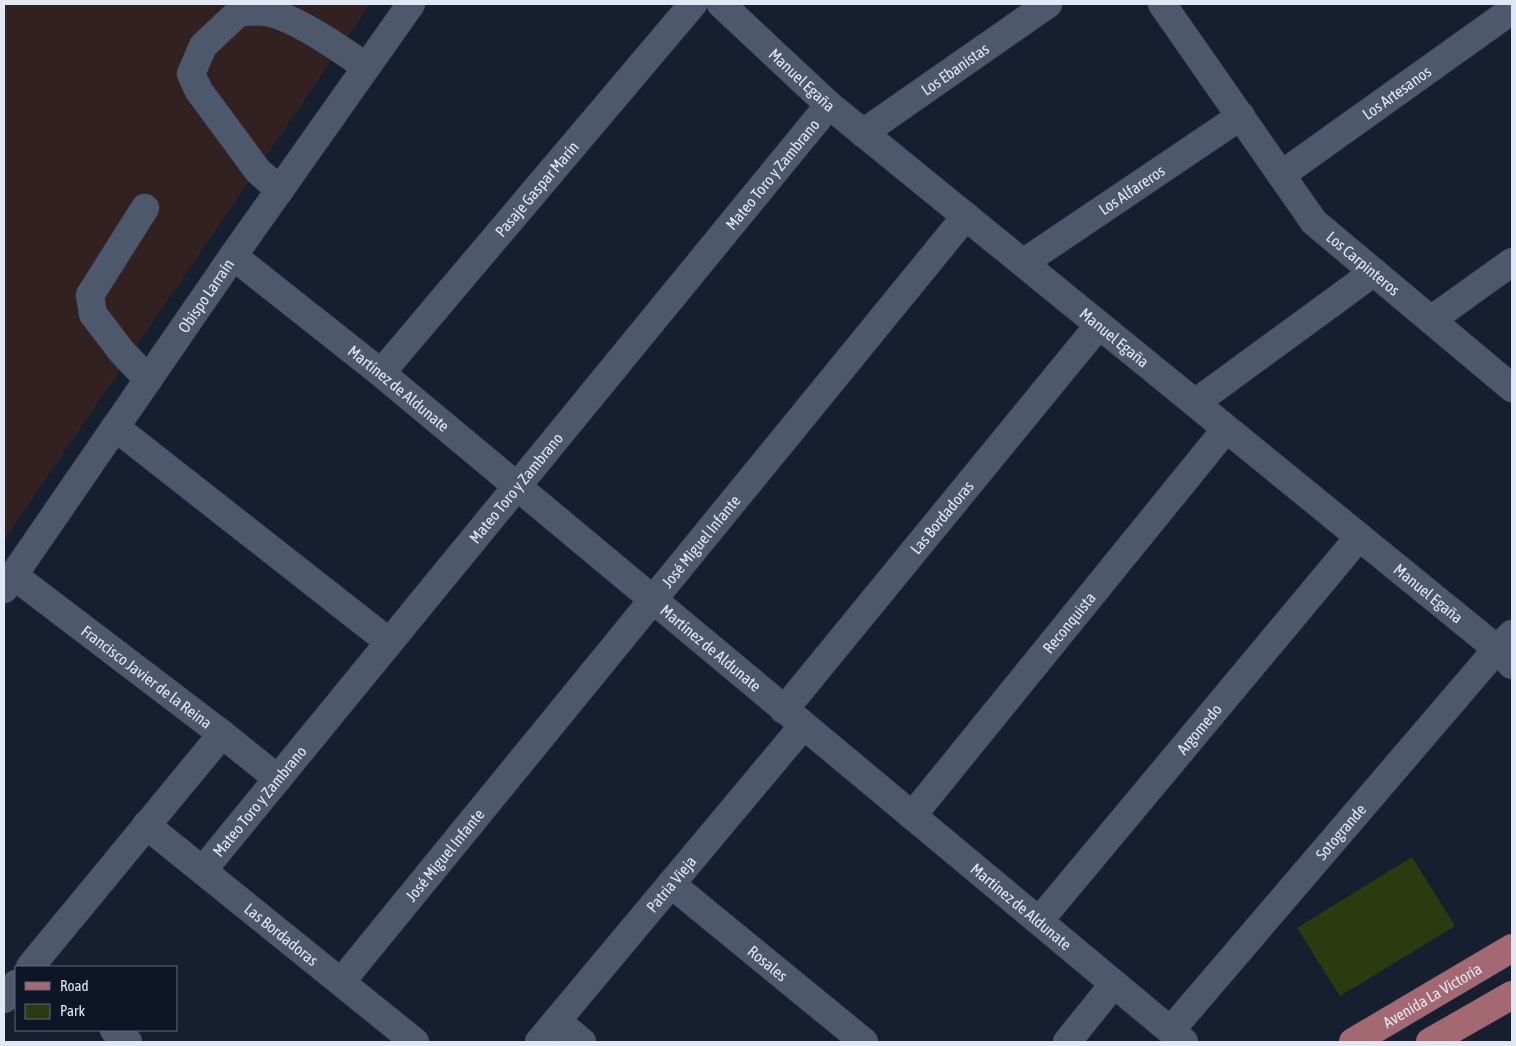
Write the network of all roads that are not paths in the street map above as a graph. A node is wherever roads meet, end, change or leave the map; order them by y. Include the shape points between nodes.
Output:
1 (411, 4) edge
2 (693, 4) edge
3 (721, 4) edge
4 (1048, 4) edge
5 (1162, 4) edge
6 (1512, 10) edge
7 (366, 68) junction
8 (829, 105) junction
9 (1241, 116) junction
10 (863, 133) junction
11 (1281, 175) junction
12 (280, 190) junction
13 (145, 208) dead end
14 (966, 216) junction
15 (233, 256) junction
16 (1512, 262) edge
17 (1023, 263) junction
18 (1374, 272) junction
19 (1432, 320) junction
20 (1099, 325) junction
21 (381, 373) junction
22 (148, 379) junction
23 (1512, 388) edge
24 (1195, 403) junction
25 (115, 427) junction
26 (1226, 429) junction
27 (517, 487) junction
28 (1359, 537) junction
29 (11, 570) edge
30 (652, 600) junction
31 (389, 642) junction
32 (1507, 650) edge
33 (793, 718) junction
34 (222, 734) junction
35 (278, 779) junction
36 (912, 816) junction
37 (146, 825) junction
38 (203, 870) junction
39 (671, 884) junction
40 (1039, 921) junction
41 (1512, 948) edge
42 (34, 966) edge
43 (341, 982) junction
44 (15, 985) edge
45 (1113, 985) junction
46 (1512, 995) edge
47 (4, 999) edge
48 (557, 1021) junction
49 (115, 1031) edge
50 (1177, 1036) edge
51 (128, 1042) edge
52 (415, 1042) edge
53 (539, 1042) edge
54 (582, 1042) edge
55 (864, 1042) edge
56 (1067, 1042) edge
57 (1353, 1042) edge
58 (1430, 1042) edge

1 - 7 street, Obispo Larraín
2 - 21 street, Pasaje Gaspar Marín
3 - 8 street, Manuel Egaña
4 - 10 street, Los Ebanistas
5 - 9 street
6 - 11 street, Los Artesanos
7 - 12 street, Obispo Larraín
7 - 12 street via 292,21 270,12 239,12 203,46 190,74 199,91 258,171
8 - 10 street, Manuel Egaña
8 - 27 street, Mateo Toro y Zambrano
9 - 11 street, Los Carpinteros
9 - 17 street, Los Alfareros
10 - 14 street, Manuel Egaña
11 - 18 street, Los Carpinteros via 1314,222
12 - 15 street, Obispo Larraín
13 - 22 street via 90,295 93,314
14 - 17 street, Manuel Egaña
14 - 30 street, José Miguel Infante
15 - 21 street, Martínez de Aldunate
15 - 22 street, Obispo Larraín
16 - 19 street
17 - 20 street, Manuel Egaña
18 - 19 street, Los Carpinteros
18 - 24 street
19 - 23 street, Los Carpinteros
20 - 24 street, Manuel Egaña
20 - 33 street, Las Bordadoras
21 - 27 street, Martínez de Aldunate
22 - 25 street, Obispo Larraín
24 - 26 street, Manuel Egaña
25 - 29 street, Obispo Larraín
25 - 31 street
26 - 28 street, Manuel Egaña
26 - 36 street, Reconquista
27 - 30 street, Martínez de Aldunate
27 - 31 street, Mateo Toro y Zambrano
28 - 32 street, Manuel Egaña
28 - 40 street, Argomedo
29 - 34 street, Francisco Javier de la Reina
30 - 33 street, Martínez de Aldunate
30 - 43 street, José Miguel Infante
31 - 35 street, Mateo Toro y Zambrano
32 - 50 street, Sotogrande
33 - 36 street, Martínez de Aldunate
33 - 39 street, Patria Vieja
34 - 35 street, Francisco Javier de la Reina
34 - 37 street
35 - 38 street, Mateo Toro y Zambrano
36 - 40 street, Martínez de Aldunate
37 - 38 street, Las Bordadoras
37 - 42 street
38 - 43 street, Las Bordadoras
39 - 48 street, Patria Vieja
39 - 55 street, Rosales
40 - 45 street, Martínez de Aldunate
41 - 57 main road, Avenida La Victoria
43 - 52 street, Las Bordadoras
44 - 47 street
45 - 50 street, Martínez de Aldunate
45 - 56 street
46 - 58 main road
48 - 53 street, Patria Vieja
48 - 54 street
49 - 51 street

